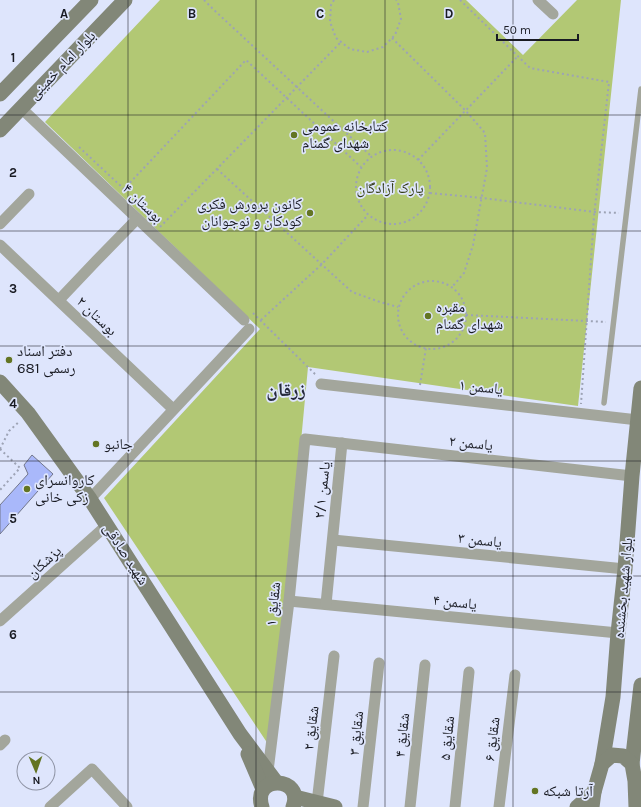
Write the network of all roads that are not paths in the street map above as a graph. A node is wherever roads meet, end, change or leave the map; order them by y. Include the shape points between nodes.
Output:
1 (91, 0) edge
2 (125, 0) edge
3 (538, 0) edge
4 (553, 14) dead end
5 (641, 89) edge
6 (2, 90) edge
7 (21, 108) junction
8 (0, 130) edge
9 (29, 194) dead end
10 (138, 219) junction
11 (0, 224) edge
12 (0, 244) edge
13 (59, 300) junction
14 (322, 380) road end
15 (0, 382) edge
16 (641, 388) edge
17 (604, 403) dead end
18 (173, 409) junction
19 (638, 420) junction
20 (305, 439) joint
21 (342, 443) junction
22 (632, 476) junction
23 (90, 499) junction
24 (107, 525) junction
25 (333, 540) junction
26 (625, 569) junction
27 (289, 601) junction
28 (326, 604) junction
29 (0, 621) edge
30 (618, 633) junction
31 (334, 656) dead end
32 (379, 663) dead end
33 (424, 665) dead end
34 (469, 672) dead end
35 (515, 675) dead end
36 (641, 685) edge
37 (602, 764) junction
38 (632, 764) junction
39 (638, 785) edge
40 (264, 793) edge
41 (593, 800) edge
42 (294, 802) edge
43 (317, 803) junction
44 (50, 807) edge
45 (127, 807) edge
46 (336, 807) edge
47 (362, 807) edge
48 (410, 807) edge
49 (455, 807) edge
50 (499, 807) edge
51 (577, 807) edge
52 (636, 807) edge

1 - 6 main road, بلوار امام خمینی
2 - 7 main road, بلوار امام خمینی
3 - 4 street
5 - 17 lane
7 - 8 main road, بلوار امام خمینی
7 - 10 street, بوستان ۴
9 - 11 street
10 - 13 street
10 - 18 street, بوستان ۴ via 246,324
12 - 13 street, بوستان ۲
13 - 18 street, بوستان ۲
14 - 19 street, یاسمن ۱
15 - 23 main road, شهید صادقی via 28,413
16 - 19 main road, بلوار شهید بخشنده
18 - 23 street
19 - 22 main road, بلوار شهید بخشنده
20 - 21 street, یاسمن ۲
20 - 27 street, شقایق ۱
21 - 22 street, یاسمن ۲
21 - 25 street, یاسمن ۲/۱
22 - 26 main road, بلوار شهید بخشنده
23 - 24 main road, شهید صادقی
24 - 29 street, پزشکان
24 - 40 main road, شهید صادقی via 240,734
25 - 26 street, یاسمن ۳
25 - 28 street, یاسمن ۲/۱
26 - 30 main road, بلوار شهید بخشنده
27 - 28 street, یاسمن ۴
27 - 40 street, شقایق ۱
28 - 30 street, یاسمن ۴
30 - 37 main road, بلوار شهید بخشنده via 613,697
31 - 43 street, شقایق ۲
32 - 47 street, شقایق ۳
33 - 48 street, شقایق ۴
34 - 49 street, شقایق ۵
35 - 50 street, شقایق ۶
36 - 38 main road
37 - 38 main road via 612,755 623,756
37 - 41 main road, بلوار شهید بخشنده
38 - 39 main road
39 - 52 main road
40 - 42 main road via 286,785 293,792
41 - 51 main road
42 - 43 main road
43 - 46 main road
44 - 45 street via 92,768

